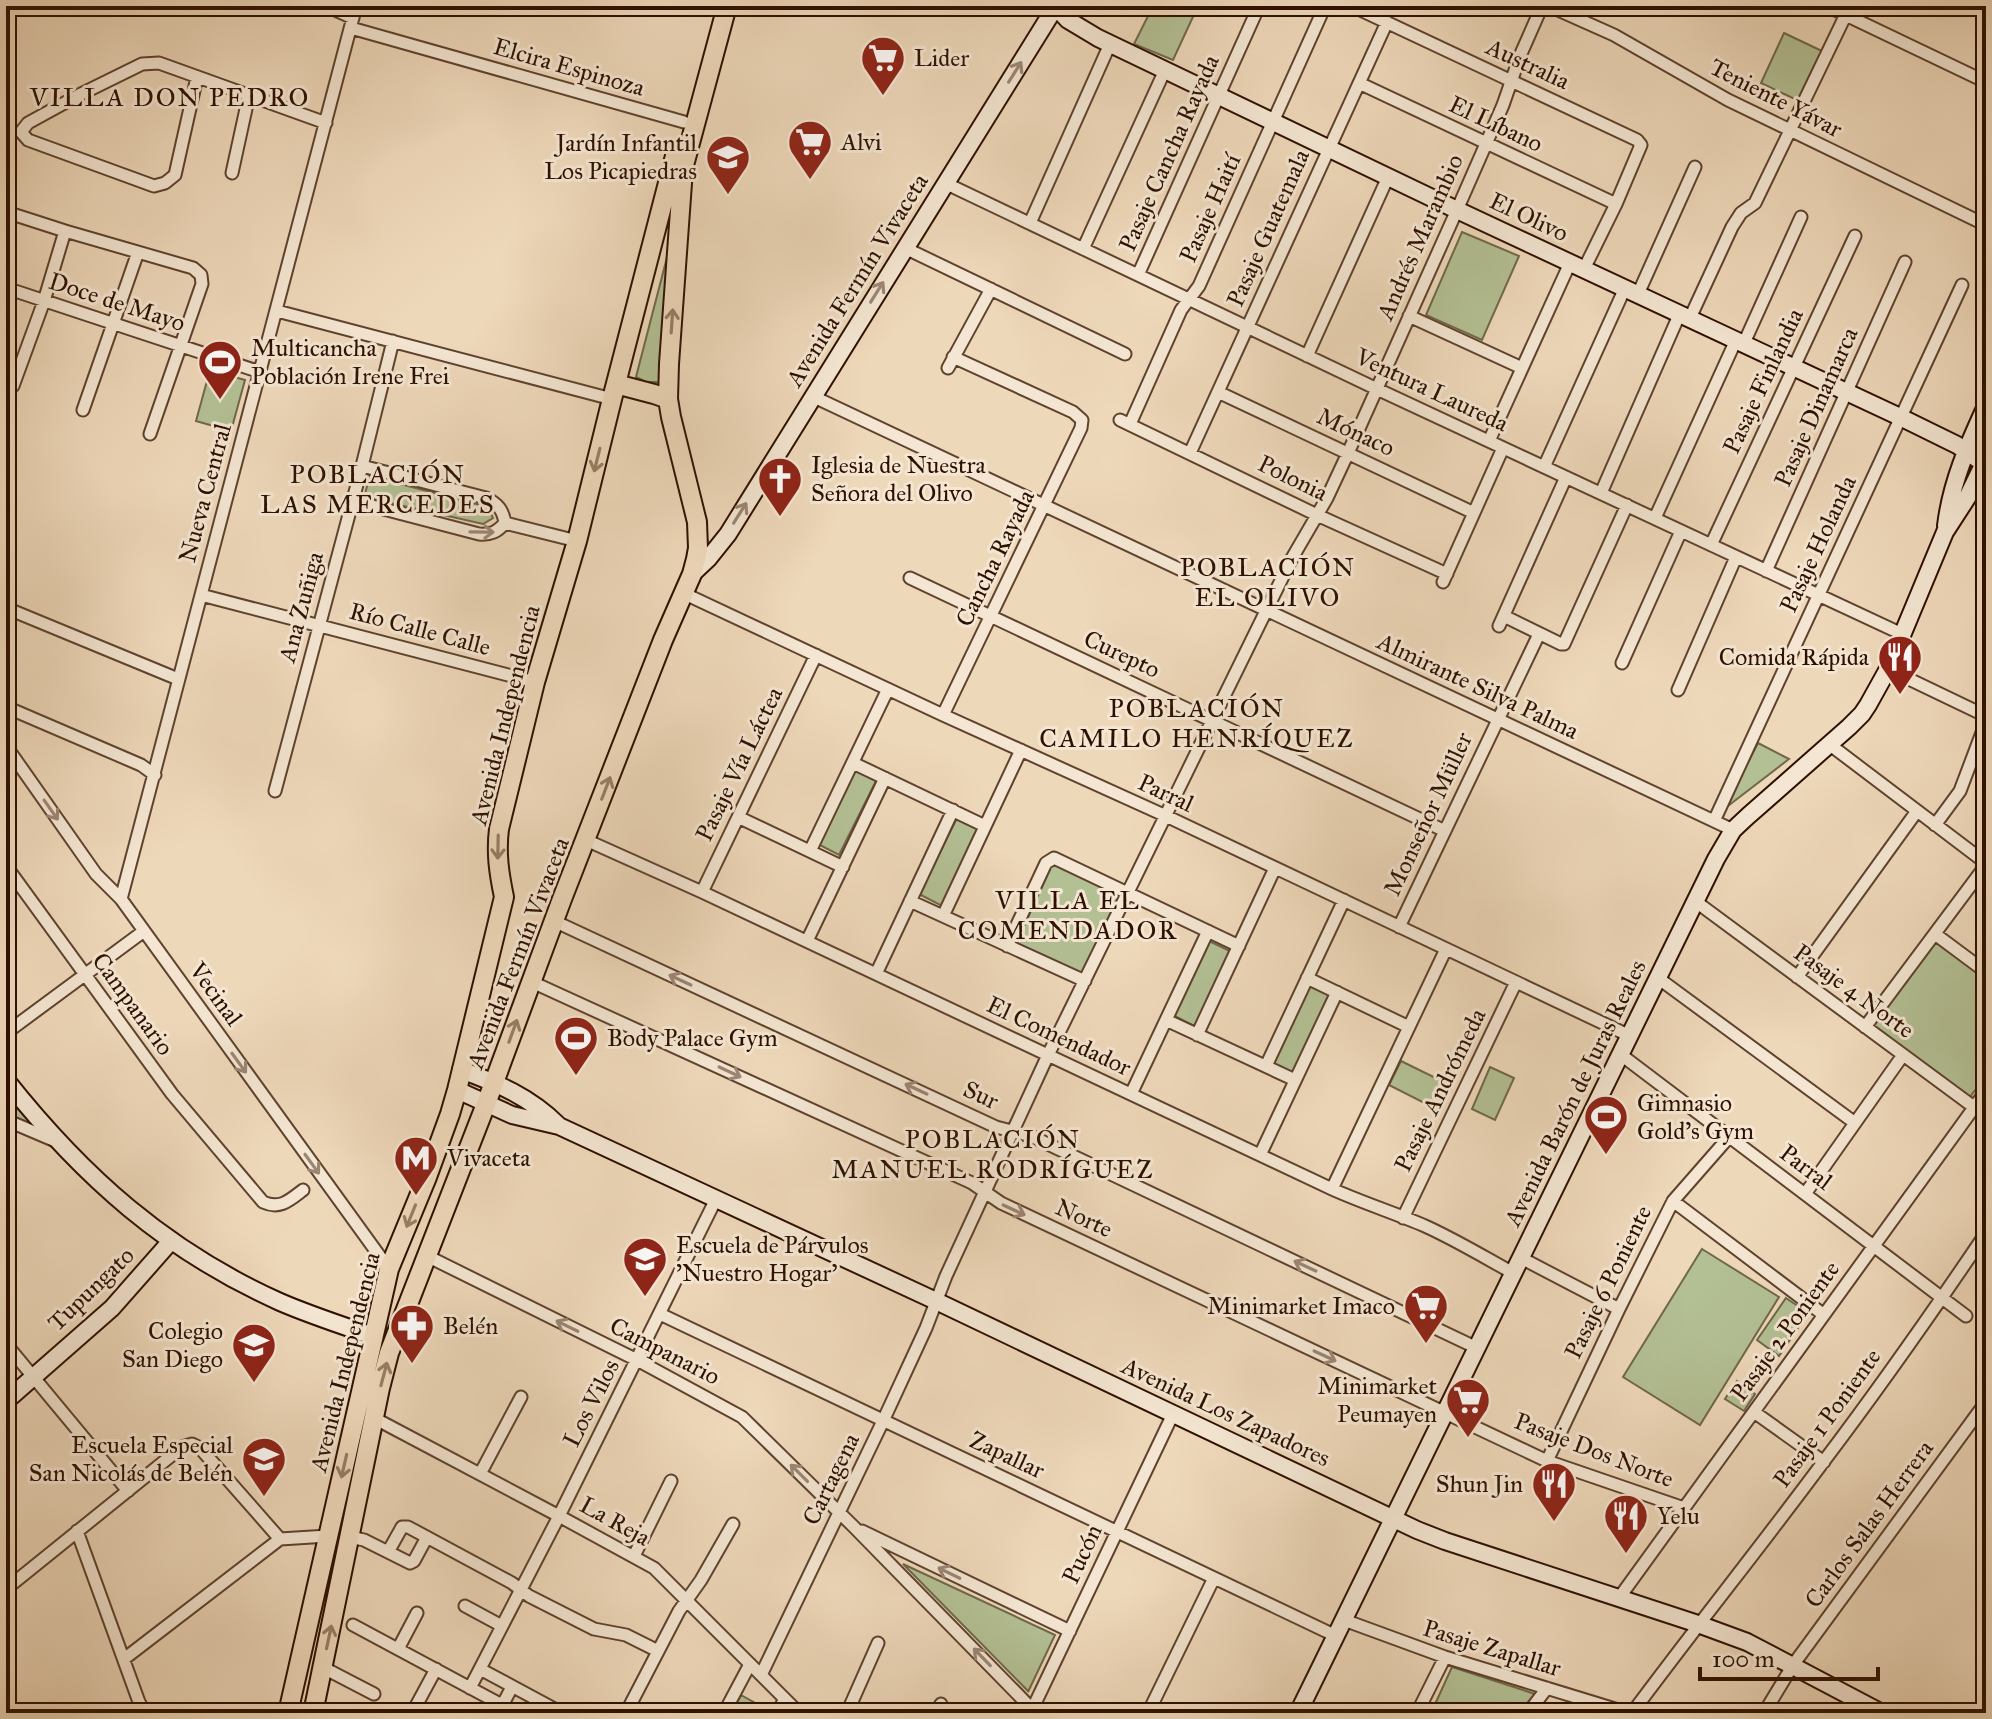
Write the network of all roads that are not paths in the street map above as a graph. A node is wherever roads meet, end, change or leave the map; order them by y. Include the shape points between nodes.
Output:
1 (326, 6) edge
2 (715, 6) edge
3 (727, 6) edge
4 (1056, 6) edge
5 (1259, 6) edge
6 (1325, 6) edge
7 (1352, 6) edge
8 (1542, 6) edge
9 (1549, 6) edge
10 (1827, 6) edge
11 (1848, 10) edge
12 (353, 17) edge
13 (1387, 22) junction
14 (1110, 44) junction
15 (1165, 70) junction
16 (197, 77) junction
17 (1511, 81) junction
18 (1986, 82) edge
19 (1359, 83) junction
20 (249, 95) junction
21 (1219, 96) junction
22 (684, 122) junction
23 (1273, 122) junction
24 (326, 123) junction
25 (1791, 131) junction
26 (1486, 143) junction
27 (1329, 148) junction
28 (1695, 167) dead end
29 (232, 173) dead end
30 (1388, 177) junction
31 (945, 183) junction
32 (1616, 204) junction
33 (1457, 210) junction
34 (6, 212) edge
35 (1801, 217) dead end
36 (1030, 223) junction
37 (1986, 225) edge
38 (65, 231) junction
39 (1855, 236) dead end
40 (905, 248) junction
41 (1083, 249) junction
42 (138, 252) junction
43 (1905, 262) dead end
44 (1577, 266) junction
45 (1138, 275) junction
46 (1962, 285) dead end
47 (6, 288) edge
48 (991, 289) junction
49 (1632, 291) junction
50 (1189, 299) junction
51 (44, 301) junction
52 (277, 311) junction
53 (1409, 316) junction
54 (1685, 316) junction
55 (114, 324) junction
56 (1247, 327) junction
57 (393, 341) junction
58 (1740, 342) junction
59 (181, 346) junction
60 (1125, 354) dead end
61 (1307, 356) junction
62 (1794, 367) junction
63 (1522, 368) junction
64 (260, 372) junction
65 (13, 386) dead end
66 (1377, 389) junction
67 (614, 392) junction
68 (1218, 392) junction
69 (1847, 392) junction
70 (812, 396) junction
71 (668, 399) junction
72 (1986, 406) edge
73 (83, 410) dead end
74 (1900, 417) junction
75 (1125, 422) joint
76 (150, 434) dead end
77 (1489, 441) junction
78 (1503, 448) junction
79 (1965, 452) junction
80 (1190, 453) junction
81 (1348, 453) junction
82 (1985, 463) edge
83 (362, 466) junction
84 (1544, 467) junction
85 (1566, 477) junction
86 (1601, 493) junction
87 (353, 501) junction
88 (1627, 505) junction
89 (1045, 506) junction
90 (1474, 513) junction
91 (1317, 515) junction
92 (1655, 518) junction
93 (505, 523) junction
94 (1681, 531) junction
95 (1945, 532) junction
96 (577, 541) junction
97 (1711, 545) junction
98 (1736, 557) junction
99 (1766, 571) junction
100 (692, 574) junction
101 (910, 578) dead end
102 (683, 593) junction
103 (201, 595) junction
104 (1818, 595) junction
105 (6, 608) edge
106 (1266, 610) junction
107 (991, 616) junction
108 (319, 625) junction
109 (1539, 634) junction
110 (1902, 634) junction
111 (816, 655) junction
112 (1622, 663) dead end
113 (1888, 669) junction
114 (178, 679) junction
115 (535, 682) junction
116 (888, 689) junction
117 (1678, 690) dead end
118 (6, 707) edge
119 (943, 715) junction
120 (1986, 716) edge
121 (1498, 719) junction
122 (1212, 721) junction
123 (1986, 722) edge
124 (1829, 744) junction
125 (6, 746) edge
126 (1021, 750) junction
127 (853, 763) junction
128 (155, 775) junction
129 (885, 778) junction
130 (275, 791) dead end
131 (953, 810) junction
132 (1917, 811) junction
133 (1166, 816) junction
134 (738, 817) junction
135 (1714, 821) junction
136 (1935, 825) junction
137 (985, 826) junction
138 (1733, 830) junction
139 (1445, 831) junction
140 (586, 840) junction
141 (810, 851) junction
142 (1986, 864) edge
143 (6, 866) edge
144 (843, 867) junction
145 (1275, 868) junction
146 (702, 892) junction
147 (1128, 893) junction
148 (121, 899) junction
149 (1344, 900) junction
150 (910, 901) junction
151 (1695, 901) junction
152 (943, 916) junction
153 (554, 921) junction
154 (1399, 927) junction
155 (144, 931) junction
156 (1208, 931) junction
157 (1935, 934) junction
158 (807, 941) junction
159 (1007, 946) junction
160 (1239, 946) junction
161 (1446, 949) junction
162 (1986, 972) edge
163 (85, 974) junction
164 (876, 974) junction
165 (1797, 977) junction
166 (1307, 978) junction
167 (1658, 978) junction
168 (1085, 981) junction
169 (532, 982) junction
170 (1516, 982) junction
171 (1337, 992) junction
172 (1166, 1020) junction
173 (1409, 1027) junction
174 (1865, 1027) junction
175 (6, 1033) edge
176 (1197, 1035) junction
177 (1630, 1036) junction
178 (1620, 1054) junction
179 (1048, 1055) junction
180 (1903, 1055) junction
181 (1266, 1066) junction
182 (461, 1070) junction
183 (6, 1080) edge
184 (1295, 1080) junction
185 (494, 1084) junction
186 (457, 1090) junction
187 (1986, 1091) edge
188 (1131, 1094) junction
189 (486, 1104) junction
190 (1974, 1108) junction
191 (1986, 1116) edge
192 (6, 1120) edge
193 (1855, 1123) junction
194 (559, 1126) junction
195 (1013, 1131) junction
196 (1729, 1137) junction
197 (57, 1141) junction
198 (1260, 1155) junction
199 (1332, 1189) junction
200 (303, 1190) dead end
201 (985, 1193) junction
202 (1805, 1194) junction
203 (716, 1199) junction
204 (1673, 1201) junction
205 (1403, 1218) junction
206 (1986, 1233) edge
207 (171, 1241) junction
208 (1874, 1246) junction
209 (427, 1256) junction
210 (1521, 1258) junction
211 (389, 1269) junction
212 (1513, 1273) junction
213 (1942, 1298) junction
214 (936, 1301) junction
215 (1619, 1309) junction
216 (660, 1314) junction
217 (1824, 1315) junction
218 (1966, 1316) dead end
219 (398, 1330) junction
220 (373, 1336) junction
221 (6, 1344) edge
222 (1477, 1348) junction
223 (637, 1360) junction
224 (34, 1377) junction
225 (521, 1397) dead end
226 (6, 1401) edge
227 (1986, 1402) edge
228 (1445, 1412) junction
229 (1754, 1412) junction
230 (1173, 1414) junction
231 (374, 1418) junction
232 (883, 1421) junction
233 (1547, 1461) junction
234 (1824, 1462) junction
235 (480, 1474) junction
236 (671, 1481) dead end
237 (128, 1491) junction
238 (1684, 1508) junction
239 (839, 1513) junction
240 (559, 1516) junction
241 (1393, 1519) junction
242 (733, 1524) dead end
243 (854, 1527) junction
244 (77, 1531) junction
245 (1117, 1532) junction
246 (328, 1536) junction
247 (350, 1537) junction
248 (427, 1537) junction
249 (280, 1539) junction
250 (388, 1552) junction
251 (634, 1556) junction
252 (1214, 1578) junction
253 (6, 1589) edge
254 (521, 1590) junction
255 (1619, 1598) junction
256 (687, 1600) junction
257 (465, 1606) dead end
258 (417, 1613) dead end
259 (1344, 1620) junction
260 (1698, 1624) junction
261 (353, 1625) dead end
262 (502, 1626) junction
263 (1070, 1631) junction
264 (1336, 1636) junction
265 (878, 1643) dead end
266 (398, 1649) junction
267 (658, 1651) junction
268 (1445, 1657) junction
269 (124, 1659) junction
270 (750, 1664) junction
271 (1793, 1665) junction
272 (322, 1667) junction
273 (436, 1669) junction
274 (480, 1669) junction
275 (761, 1675) junction
276 (512, 1687) junction
277 (470, 1688) junction
278 (1547, 1688) junction
279 (374, 1694) dead end
280 (785, 1699) junction
281 (416, 1706) dead end
282 (500, 1709) edge
283 (1300, 1709) edge
284 (1033, 1712) edge
285 (145, 1713) edge
286 (288, 1713) edge
287 (313, 1713) edge
288 (562, 1713) edge
289 (626, 1713) edge
290 (724, 1713) edge
291 (777, 1713) edge
292 (799, 1713) edge
293 (847, 1713) edge
294 (1148, 1713) edge
295 (1319, 1713) edge
296 (1417, 1713) edge
297 (1528, 1713) edge
298 (1630, 1713) edge
299 (1764, 1713) edge
300 (1882, 1713) edge

1 - 12 street, Elcira Espinoza
2 - 22 main road, Avenida Independencia
71 -> 3 main road via 683,169
4 - 14 street, El Olivo via 1081,29
31 -> 4 street, Avenida Fermín Vivaceta
5 - 21 street, Pasaje Cancha Rayada
6 - 23 street, Pasaje Haití
7 - 13 street, Australia
8 - 17 street, Andrés Marambio
9 - 25 street, Teniente Yávar via 1614,35
10 - 11 street
11 - 18 street
11 - 25 street
12 - 22 street, Elcira Espinoza
12 - 24 street, Nueva Central
13 - 17 street, Australia
13 - 19 street, Pasaje Guatemala
14 - 15 street, El Olivo
14 - 36 street
15 - 21 street, El Olivo
15 - 41 street
16 - 16 street via 175,175 165,183 154,186 28,140 21,132 28,123 142,64 159,63
16 - 20 street
17 - 26 street, Andrés Marambio
17 - 32 street, Australia via 1637,140 1641,145
19 - 26 street, El Líbano
19 - 27 street, Pasaje Guatemala
20 - 24 street
20 - 29 street
21 - 23 street, El Olivo
21 - 45 street, Pasaje Cancha Rayada
22 - 67 main road, Avenida Independencia
23 - 27 street, El Olivo
23 - 50 street, Pasaje Haití
24 - 52 street, Nueva Central
25 - 37 street, Teniente Yávar
25 - 54 street via 1755,203 1732,227
26 - 32 street, El Líbano
26 - 33 street, Andrés Marambio
27 - 30 street, El Olivo
27 - 56 street, Pasaje Guatemala
28 - 49 street
30 - 33 street, El Olivo
30 - 61 street
31 - 36 street, Ventura Laureda
31 - 40 street, Avenida Fermín Vivaceta
32 - 44 street
33 - 44 street, El Olivo
33 - 53 street, Andrés Marambio
34 - 38 street
35 - 58 street
36 - 41 street, Ventura Laureda
38 - 42 street
38 - 51 street
39 - 62 street, Pasaje Finlandia
40 - 48 street
70 -> 40 street, Avenida Fermín Vivaceta
41 - 45 street, Ventura Laureda
42 - 55 street
42 - 59 street via 201,275
43 - 69 street, Pasaje Dinamarca
44 - 49 street, El Olivo
44 - 63 street
45 - 50 street, Ventura Laureda
46 - 74 street, Pasaje Holanda
47 - 51 street, Doce de Mayo
48 - 60 street
48 - 89 street, Cancha Rayada via 951,362 1082,420
49 - 54 street, El Olivo
49 - 84 street
50 - 56 street, Ventura Laureda
50 - 75 street, Pasaje Haití
51 - 55 street, Doce de Mayo
51 - 65 street
52 - 57 street
52 - 64 street, Nueva Central
53 - 63 street
53 - 66 street, Andrés Marambio
54 - 58 street, El Olivo
54 - 86 street
55 - 59 street, Doce de Mayo
55 - 73 street
56 - 61 street, Ventura Laureda
56 - 68 street, Pasaje Guatemala
57 - 67 street
57 - 83 street, Ana Zuñiga
58 - 62 street, El Olivo
58 - 92 street
59 - 64 street, Doce de Mayo
59 - 76 street
61 - 66 street, Ventura Laureda
62 - 69 street, El Olivo
62 - 97 street, Pasaje Finlandia
63 - 77 street
64 - 103 street, Nueva Central
66 - 77 street, Ventura Laureda
66 - 81 street, Andrés Marambio
67 - 71 main road
67 -> 96 main road, Avenida Independencia
68 - 80 street, Pasaje Guatemala
68 - 81 street, Mónaco
69 - 74 street, El Olivo
69 - 99 street, Pasaje Dinamarca
70 - 89 street, Almirante Silva Palma
100 -> 70 street, Avenida Fermín Vivaceta via 728,534
71 - 100 main road via 697,522
72 - 79 street, Avenida Barón de Juras Reales
74 - 79 street, El Olivo
74 - 104 street, Pasaje Holanda
75 - 80 street, Polonia
77 - 78 street, Ventura Laureda
78 - 84 street, Ventura Laureda
78 - 90 street
79 - 82 street, El Olivo
79 - 95 street, Avenida Barón de Juras Reales
80 - 91 street, Polonia
81 - 90 street, Mónaco
81 - 91 street, Andrés Marambio
82 - 95 street, Avenida Barón de Juras Reales
83 - 87 street, Ana Zuñiga
83 - 93 street via 486,498 497,504
84 - 85 street, Ventura Laureda
85 - 86 street, Ventura Laureda
85 - 109 street via 1502,621
86 - 88 street, Ventura Laureda
87 -> 93 street via 479,534 498,531
87 - 108 street, Ana Zuñiga
88 - 92 street, Ventura Laureda
88 - 109 street via 1564,644
89 - 106 street, Almirante Silva Palma
89 - 107 street, Cancha Rayada
90 - 91 street, Polonia via 1445,578
91 - 106 street, Andrés Marambio
92 - 94 street, Ventura Laureda
93 - 96 street
94 - 97 street, Ventura Laureda
94 - 112 street
95 - 110 street, Avenida Barón de Juras Reales
96 - 115 main road, Avenida Independencia
97 - 98 street, Ventura Laureda
98 - 99 street, Ventura Laureda
98 - 117 street
99 - 104 street, Ventura Laureda
100 - 102 main road
101 - 107 street, Curepto
102 - 111 street, Parral
140 -> 102 main road, Avenida Fermín Vivaceta
103 - 108 street, Río Calle Calle
103 - 114 street, Nueva Central
104 - 110 street, Ventura Laureda
104 - 135 street, Pasaje Holanda
105 - 114 street
106 - 121 street, Almirante Silva Palma
106 - 122 street, Andrés Marambio
107 - 119 street, Cancha Rayada
107 - 122 street, Curepto
108 - 115 street, Río Calle Calle
108 - 130 street, Ana Zuñiga
109 - 121 street, Monseñor Müller
110 - 113 street, Avenida Barón de Juras Reales
111 - 116 street, Parral
111 - 134 street, Pasaje Vía Láctea
113 - 120 street
113 - 124 street, Avenida Barón de Juras Reales via 1862,714
114 - 128 street, Nueva Central
115 -> 182 main road, Avenida Independencia via 499,829 504,897
116 - 119 street, Parral
116 - 127 street
118 - 128 street
119 - 126 street, Parral
121 - 135 street, Almirante Silva Palma
121 - 139 street, Monseñor Müller
122 - 133 street, Andrés Marambio
122 - 139 street, Curepto
123 - 136 street via 1960,791
124 - 132 street
124 - 138 street, Avenida Barón de Juras Reales
125 -> 148 street, Vecinal via 96,874
126 - 133 street, Parral
126 - 137 street
127 - 129 street
127 - 141 street
128 - 148 street, Nueva Central
129 - 131 street
129 - 144 street
131 - 137 street
131 - 150 street
132 - 136 street
132 - 165 street
133 - 145 street, Parral
133 - 147 street, Andrés Marambio
134 - 141 street
134 - 146 street, Pasaje Vía Láctea
135 - 138 street, Almirante Silva Palma
136 - 142 street
137 - 152 street
138 - 151 street, Avenida Barón de Juras Reales
139 - 154 street, Monseñor Müller
140 - 146 street, El Comendador
140 - 153 main road, Avenida Fermín Vivaceta
141 - 144 street
142 - 157 street
143 - 163 street, Campanario
144 - 158 street
145 - 149 street, Parral
145 - 160 street
146 - 158 street, El Comendador
147 - 156 street
147 - 159 street via 1051,858
147 - 168 street, Andrés Marambio
148 - 155 street, Vecinal
149 - 154 street, Parral
149 - 166 street
150 - 152 street
150 - 164 street
151 - 165 street, Pasaje 4 Norte
151 - 167 street, Avenida Barón de Juras Reales
152 - 159 street
153 - 169 main road, Avenida Fermín Vivaceta
195 -> 153 street, Sur
154 - 161 street, Parral
155 - 163 street
155 -> 211 street, Vecinal
156 - 160 street
156 - 172 street
157 - 162 street
157 - 174 street
158 - 164 street, El Comendador
159 - 168 street
160 - 176 street
161 - 170 street, Parral
161 - 173 street
163 - 175 street
163 - 200 street, Campanario via 172,1094 263,1202 281,1205
164 - 179 street, El Comendador
165 - 174 street, Pasaje 4 Norte
166 - 171 street
166 - 181 street
167 - 177 street, Avenida Barón de Juras Reales
167 - 193 street
168 - 179 street, Cartagena
185 -> 169 main road, Avenida Fermín Vivaceta
169 -> 201 street, Norte
170 - 177 street, Parral
170 - 205 street, Pasaje Andrómeda
171 - 173 street
171 - 184 street
172 - 176 street
172 - 188 street
173 - 199 street
174 - 180 street, Pasaje 4 Norte
176 - 181 street
177 - 178 street, Avenida Barón de Juras Reales
178 - 196 street, Parral
178 - 210 street, Avenida Barón de Juras Reales
179 - 188 street, El Comendador
179 - 195 street, Cartagena
180 - 190 street, Pasaje 4 Norte
180 - 193 street
181 - 184 street
182 - 185 street, Avenida Los Zapadores
182 - 186 main road, Avenida Independencia
183 - 197 street
184 - 198 street
185 - 189 main road, Avenida Fermín Vivaceta
185 - 194 street, Avenida Los Zapadores via 523,1096
186 - 189 street, Avenida Los Zapadores
186 -> 211 main road, Avenida Independencia
187 - 190 street, Pasaje 2 Poniente
188 - 198 street, El Comendador
189 - 194 street, Avenida Los Zapadores
189 - 209 main road, Avenida Fermín Vivaceta
190 - 191 street, Pasaje 4 Norte
190 - 208 street, Pasaje 2 Poniente
192 - 197 street
193 - 202 street
194 - 203 street, Avenida Los Zapadores
195 - 201 street, Cartagena
222 -> 195 street, Sur
196 - 202 street, Parral
196 - 204 street, Pasaje 6 Poniente
197 - 207 street via 104,1188
198 - 199 street, El Comendador
199 - 205 street, El Comendador
201 - 214 street, Cartagena
201 -> 228 street, Norte
202 - 208 street, Parral
203 - 214 street, Avenida Los Zapadores
203 - 216 street, Los Vilos
204 - 215 street, Pasaje 6 Poniente
204 - 217 street
205 - 212 street, El Comendador
206 - 213 street, Pasaje 1 Poniente
207 - 220 street via 257,1291
207 - 224 street, Tupungato via 112,1308
208 - 213 street, Parral
208 - 217 street, Pasaje 2 Poniente
209 - 219 main road, Avenida Fermín Vivaceta
223 -> 209 street, Campanario
210 - 212 street, Avenida Barón de Juras Reales
210 - 215 street
211 - 220 main road, Avenida Independencia
212 - 222 street, Avenida Barón de Juras Reales
213 - 218 street, Parral
213 - 234 street, Pasaje 1 Poniente
214 - 230 street, Avenida Los Zapadores
214 - 232 street, Cartagena
215 - 233 street, Pasaje 6 Poniente
216 - 223 street, Los Vilos
216 - 232 street, Zapallar
217 - 229 street, Pasaje 2 Poniente
219 - 220 main road
231 -> 219 main road, Avenida Independencia
220 -> 246 main road, Avenida Independencia
221 - 224 street
222 - 228 street, Avenida Barón de Juras Reales
239 -> 223 street, Campanario via 742,1417
223 - 240 street, Los Vilos
224 - 226 street, Tupungato
224 - 237 street
225 - 235 street
227 - 271 street, Carlos Salas Herrera
228 - 233 street, Pasaje Dos Norte
228 - 241 street, Avenida Barón de Juras Reales
229 - 234 street
229 - 238 street, Pasaje 2 Poniente
230 - 241 street, Avenida Los Zapadores
230 - 245 street, Pucón
231 - 235 street, La Reja
231 - 247 main road, Avenida Independencia
232 - 239 street, Cartagena
232 - 245 street, Zapallar
233 - 238 street, Pasaje Dos Norte
234 - 260 street, Pasaje 1 Poniente
235 - 240 street, La Reja
236 - 251 street
237 - 244 street
237 - 249 street via 192,1444
238 - 255 street, Pasaje 2 Poniente
239 - 243 street, Campanario
239 - 275 street, Cartagena
240 - 251 street, La Reja
240 - 254 street, Los Vilos
241 - 255 street, Avenida Los Zapadores
241 - 259 street, Avenida Barón de Juras Reales
242 - 256 street
263 -> 243 street, Campanario
284 -> 243 street, Campanario
244 - 253 street
244 - 269 street
245 - 252 street, Zapallar
245 - 263 street, Pucón
246 - 249 street
246 - 286 main road, Avenida Independencia
247 - 250 street
272 -> 247 main road, Avenida Independencia
248 - 250 street via 404,1526
248 - 250 street via 411,1563
248 - 254 street
249 - 269 street
251 - 256 street, La Reja
252 - 264 street, Zapallar
252 - 294 street
254 - 262 street, Los Vilos
254 - 267 street via 594,1629 626,1635
255 - 260 street, Avenida Los Zapadores
256 - 267 street
256 - 270 street, La Reja
257 - 262 street
258 - 266 street
259 - 264 street, Avenida Barón de Juras Reales
259 - 268 street, Pasaje Zapallar
260 - 271 street, Avenida Los Zapadores
260 - 298 street, Pasaje 1 Poniente
261 - 266 street
262 - 274 street, Los Vilos
263 - 284 street, Pucón
264 - 283 street, Avenida Barón de Juras Reales
265 - 293 street
266 - 273 street
267 - 289 street
268 - 278 street, Pasaje Zapallar
268 - 296 street
269 - 285 street
270 - 275 street, La Reja
270 - 290 street
271 - 299 street, Carlos Salas Herrera
271 - 300 street, Avenida Los Zapadores
272 - 279 street
272 - 287 main road, Avenida Independencia
273 - 277 street
273 - 281 street
274 - 276 street
274 - 277 street, Los Vilos
275 - 280 street, La Reja
276 - 282 street
276 - 288 street
277 - 282 street
278 - 297 street
278 - 298 street, Pasaje Zapallar
280 - 291 street
280 - 292 street, La Reja
283 - 295 street

